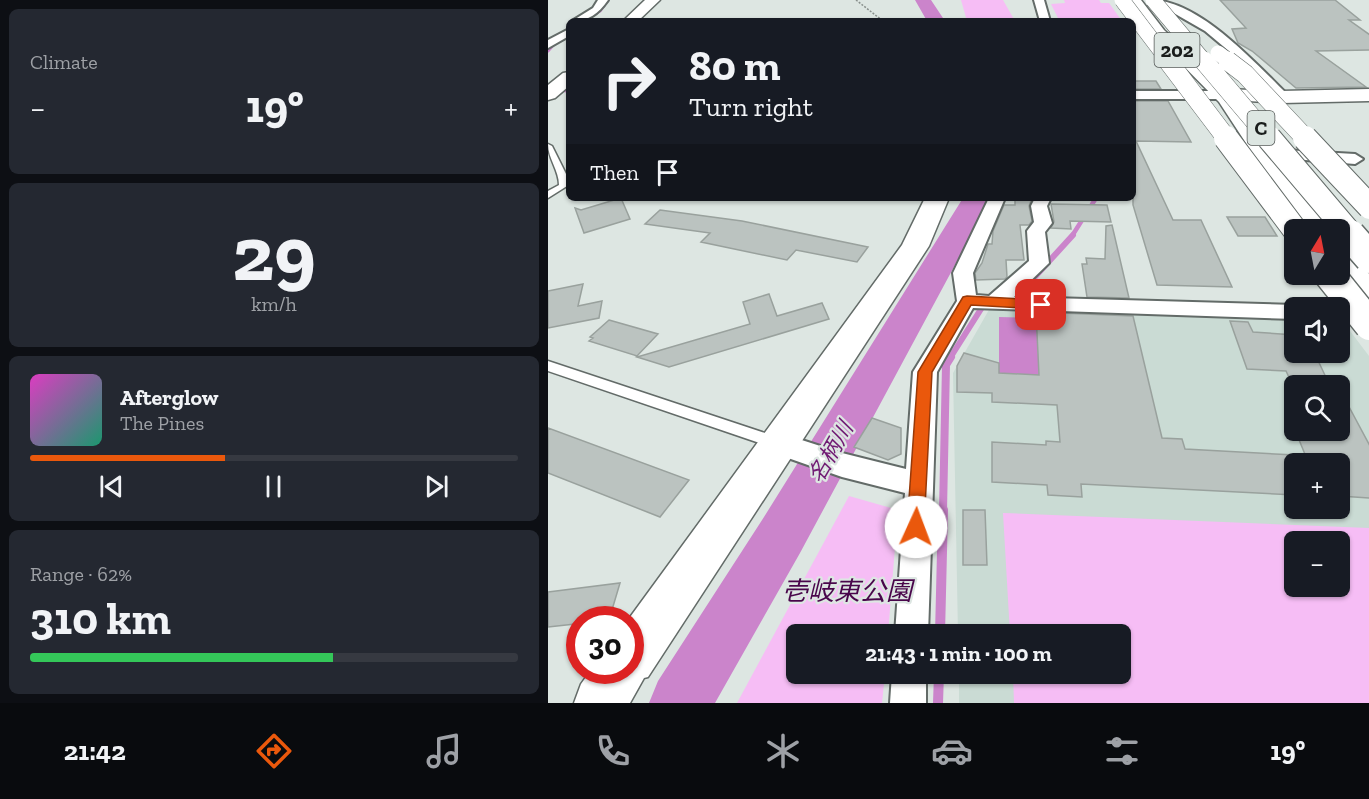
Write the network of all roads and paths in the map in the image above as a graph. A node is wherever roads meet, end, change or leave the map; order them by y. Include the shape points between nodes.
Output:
1 (603, 0) edge
2 (653, 0) edge
3 (856, 0) edge
4 (1039, 0) edge
5 (1122, 0) edge
6 (1136, 0) edge
7 (1155, 0) edge
8 (1167, 0) edge
9 (582, 18) edge
10 (633, 18) edge
11 (879, 18) edge
12 (1044, 18) edge
13 (1136, 18) edge
14 (1136, 19) edge
15 (566, 34) edge
16 (1185, 34) junction
17 (548, 45) edge
18 (1136, 95) edge
19 (1224, 95) junction
20 (1370, 95) edge
21 (1282, 97) junction
22 (548, 146) edge
23 (1285, 155) junction
24 (1355, 159) dead end
25 (548, 195) edge
26 (936, 201) edge
27 (995, 201) edge
28 (1042, 201) edge
29 (1368, 205) edge
30 (1287, 219) edge
31 (1309, 219) edge
32 (1310, 219) edge
33 (1370, 228) edge
34 (1353, 268) edge
35 (967, 300) junction
36 (994, 303) junction
37 (1370, 303) edge
38 (1284, 312) edge
39 (1350, 314) edge
40 (1370, 315) edge
41 (1370, 325) edge
42 (548, 366) edge
43 (790, 447) junction
44 (917, 484) junction
45 (911, 624) edge
46 (644, 640) edge
47 (613, 684) edge
48 (909, 684) edge
49 (600, 703) edge
50 (908, 703) edge

1 - 9 street
2 - 10 main road
3 - 11 path
4 - 12 street
5 - 13 main road, C, bridge
6 - 19 main road, 202 via 1159,33
6 - 31 main road
7 - 16 main road, 202
7 - 21 street via 1177,8 1224,42
7 - 34 main road, C, bridge
8 - 33 main road, C
14 - 30 main road, C, bridge
15 - 17 street
16 - 19 main road, 202
16 - 29 main road, 202, bridge via 1245,74
18 - 19 street
19 - 21 main road
19 - 23 main road, 202
19 - 32 main road, 202
20 - 21 main road
22 - 25 lane via 563,176 563,186
23 - 24 street
23 - 34 main road, 202
26 - 43 main road via 915,246
27 - 35 street via 963,273
28 - 36 street via 1043,223 1036,231 1039,262
34 - 37 main road, 202
34 - 41 main road, C, bridge
35 - 36 street
35 - 44 street via 925,372
36 - 38 street
39 - 40 street
42 - 43 lane
43 - 44 street
43 - 46 main road
44 - 45 street
47 - 49 main road
48 - 50 street

